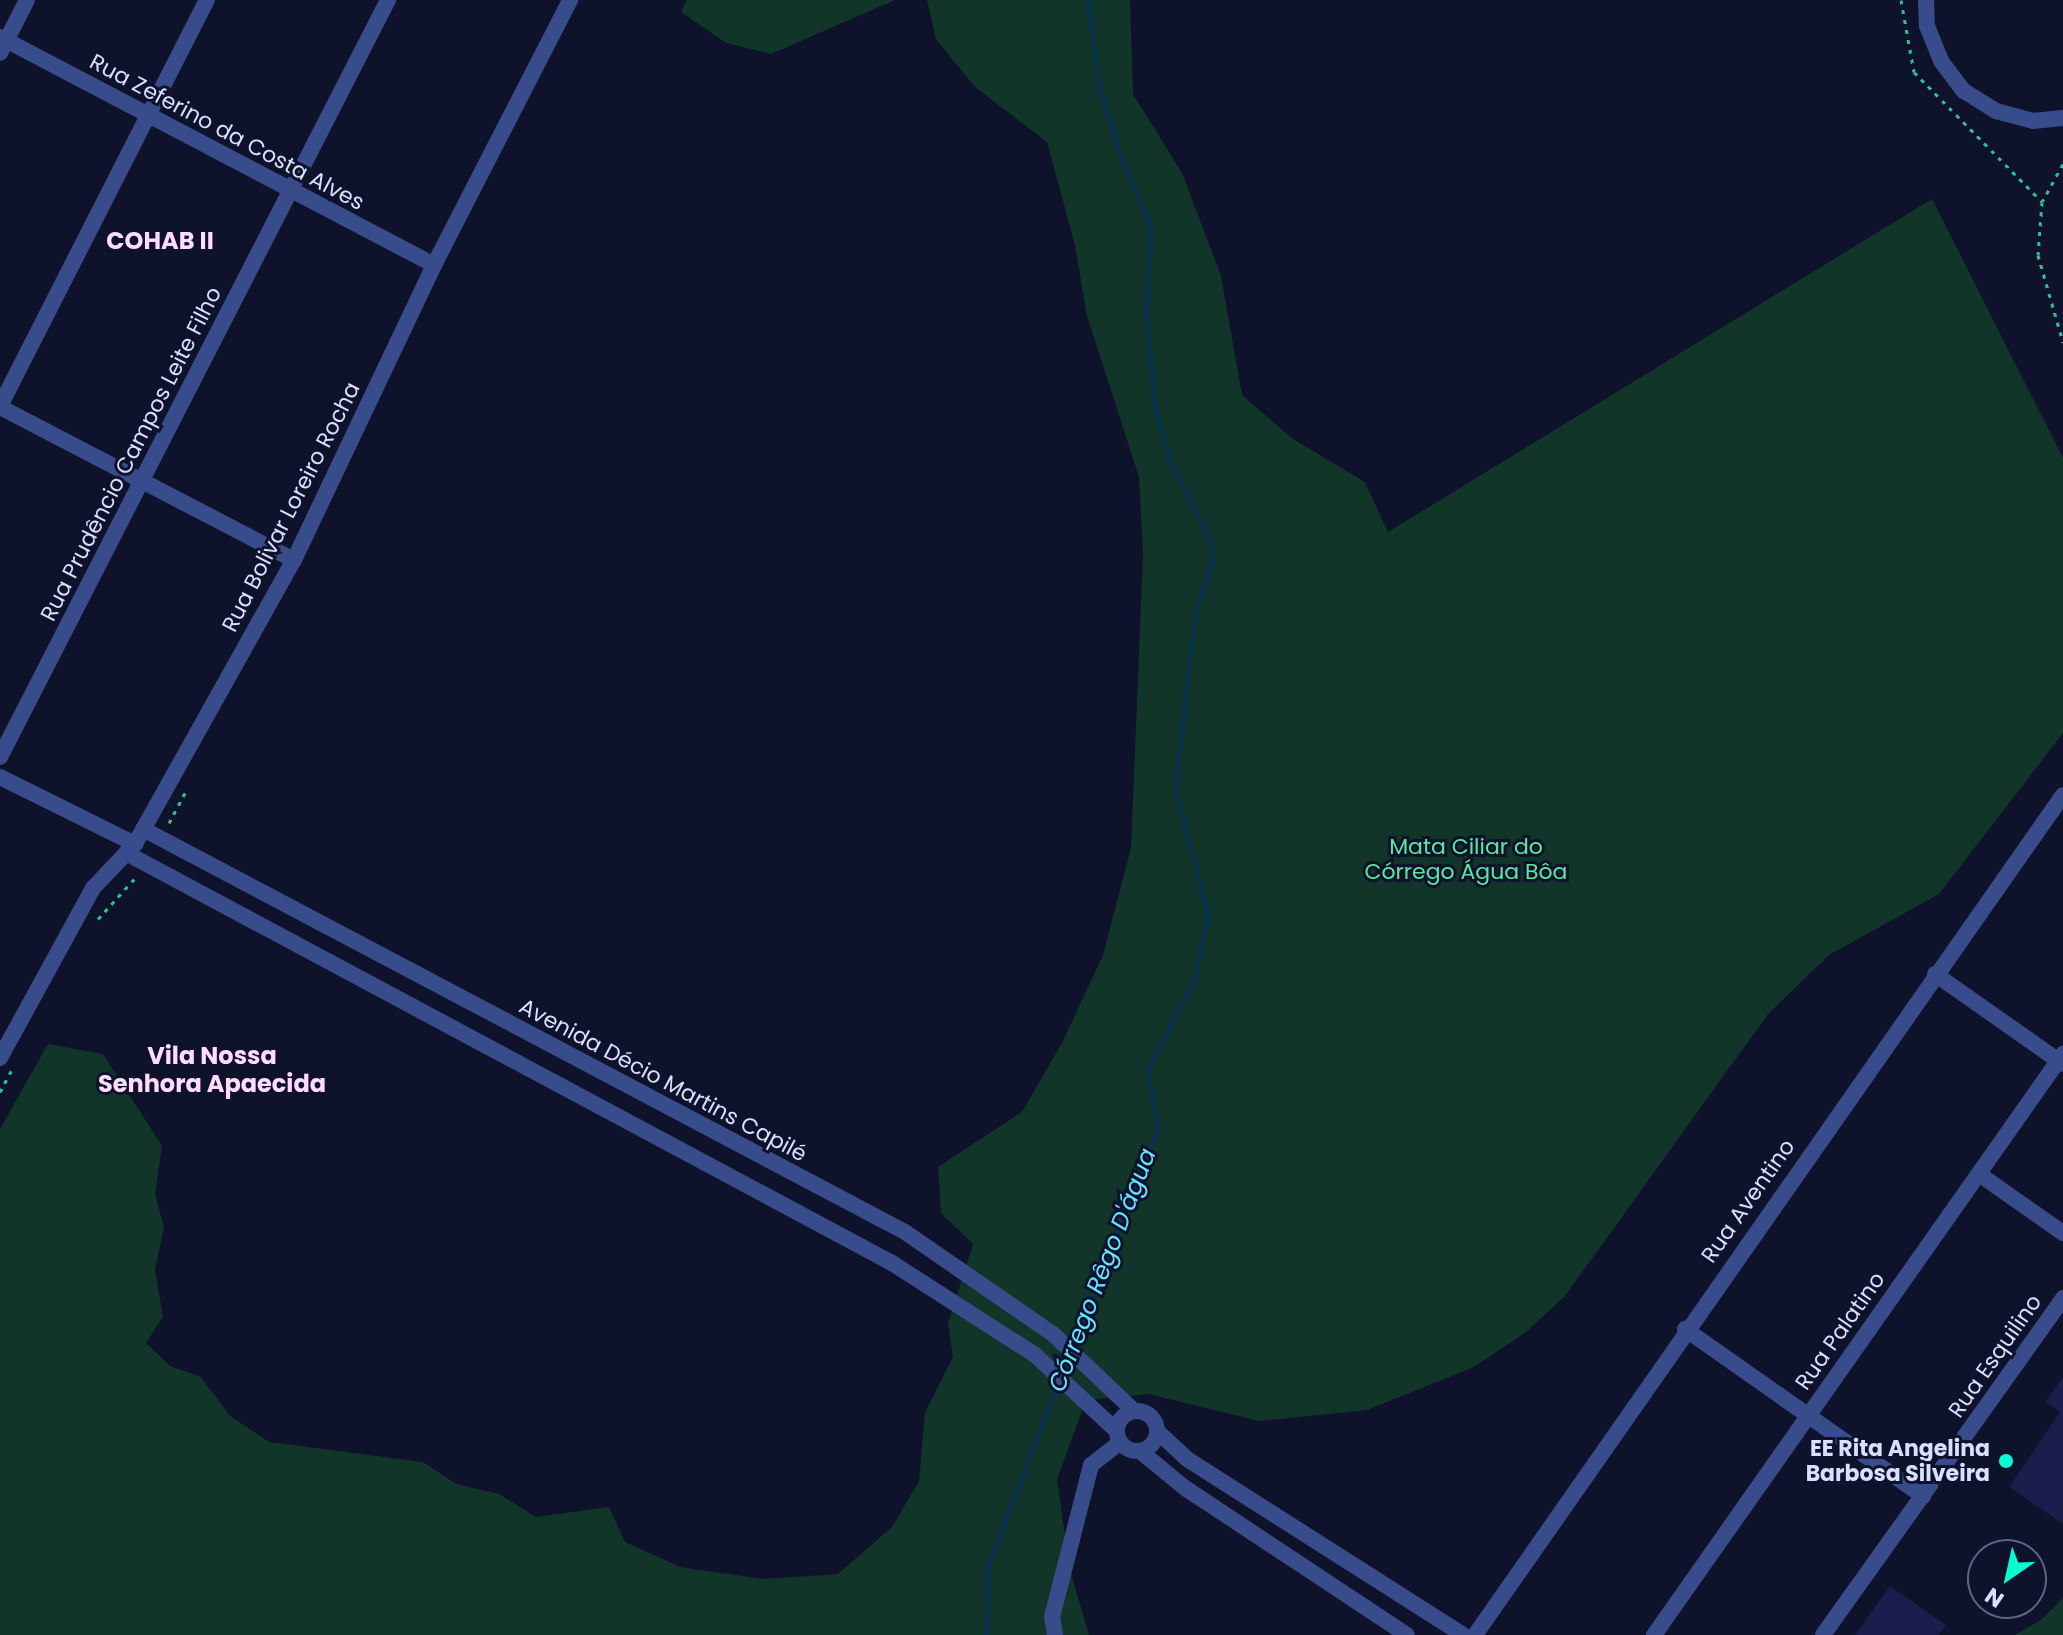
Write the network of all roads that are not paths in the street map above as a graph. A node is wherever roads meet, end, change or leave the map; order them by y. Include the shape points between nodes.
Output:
1 (27, 0) edge
2 (207, 0) edge
3 (388, 0) edge
4 (570, 0) edge
5 (1926, 0) edge
6 (2, 44) edge
7 (148, 116) junction
8 (2063, 118) edge
9 (291, 190) junction
10 (434, 265) junction
11 (0, 407) edge
12 (142, 480) junction
13 (294, 560) junction
14 (0, 757) edge
15 (0, 777) edge
16 (2063, 795) edge
17 (135, 842) junction
18 (1935, 974) junction
19 (0, 1058) edge
20 (2061, 1059) edge
21 (1979, 1174) junction
22 (2063, 1233) edge
23 (2063, 1298) edge
24 (1685, 1329) junction
25 (1134, 1411) junction
26 (1807, 1417) junction
27 (1157, 1431) junction
28 (1118, 1436) junction
29 (1140, 1451) junction
30 (1923, 1496) junction
31 (1055, 1635) edge
32 (1407, 1635) edge
33 (1463, 1635) edge
34 (1475, 1635) edge
35 (1654, 1635) edge
36 (1823, 1635) edge

1 - 6 street
2 - 7 street
3 - 9 street, Rua Prudêncio Campos Leite Filho
4 - 10 street, Rua Bolivar Loreiro Rocha
5 - 8 street via 1927,26 1941,61 1964,91 1996,111 2033,121
6 - 7 street, Rua Zeferino da Costa Alves
7 - 9 street, Rua Zeferino da Costa Alves
7 - 11 street
9 - 10 street, Rua Zeferino da Costa Alves
9 - 12 street, Rua Prudêncio Campos Leite Filho
10 - 13 street, Rua Bolivar Loreiro Rocha
11 - 12 street
12 - 13 street
12 - 14 street, Rua Prudêncio Campos Leite Filho
13 - 17 street, Rua Bolivar Loreiro Rocha
15 - 17 street
16 - 18 street, Rua Aventino
17 - 19 street, Rua Bolivar Loreiro Rocha via 93,888
17 - 25 street, Avenida Décio Martins Capilé via 905,1232 1063,1344
17 - 28 street via 892,1263 1049,1369
18 - 20 street
18 - 24 street, Rua Aventino
20 - 21 street, Rua Palatino
21 - 22 street
21 - 26 street, Rua Palatino
23 - 30 street, Rua Esquilino
24 - 26 street
24 - 34 street, Rua Aventino
25 - 27 street, Avenida Décio Martins Capilé via 1145,1413
25 - 28 street via 1123,1416
26 - 30 street
26 - 35 street, Rua Palatino
27 - 29 street via 1153,1443
27 - 33 street, Avenida Décio Martins Capilé via 1187,1459
28 - 29 street
28 - 31 street via 1091,1465 1052,1617
29 - 32 street via 1185,1488
30 - 36 street, Rua Esquilino

